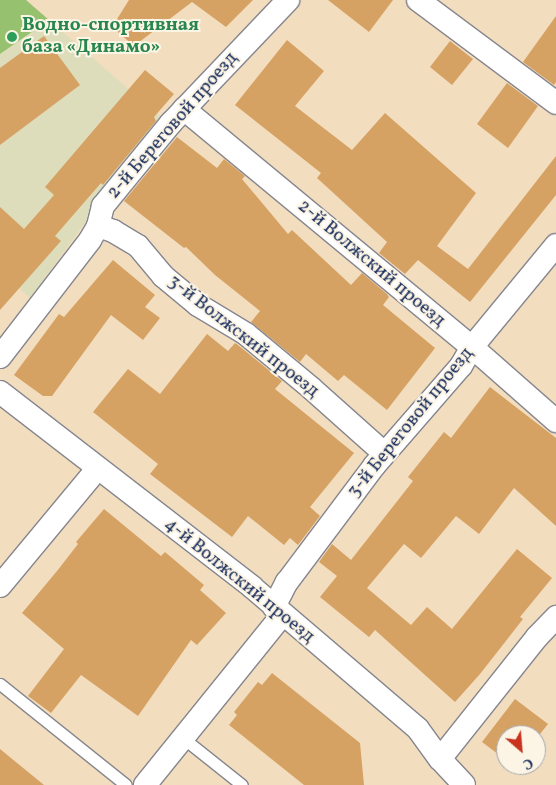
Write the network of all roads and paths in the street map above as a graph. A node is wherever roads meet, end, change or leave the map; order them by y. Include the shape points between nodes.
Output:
1 (288, 0) edge
2 (418, 0) edge
3 (556, 103) edge
4 (184, 108) junction
5 (98, 226) junction
6 (556, 245) edge
7 (472, 347) junction
8 (0, 357) edge
9 (0, 392) edge
10 (556, 421) edge
11 (384, 454) junction
12 (98, 468) junction
13 (0, 586) edge
14 (278, 611) junction
15 (556, 617) edge
16 (0, 684) edge
17 (183, 738) junction
18 (440, 759) junction
19 (459, 783) edge
20 (126, 785) edge
21 (144, 785) edge
22 (242, 785) edge

1 - 4 street, 2-й Береговой проезд
2 - 3 street
4 - 5 street, 2-й Береговой проезд via 103,206
4 - 7 street, 2-й Волжский проезд
5 - 8 street, 2-й Береговой проезд
5 - 11 street, 3-й Волжский проезд via 114,231 138,246 163,276 191,299 246,334
6 - 7 street, 3-й Береговой проезд
7 - 10 street, 2-й Волжский проезд
7 - 11 street, 3-й Береговой проезд via 461,366
9 - 12 street, 4-й Волжский проезд
11 - 14 street, 3-й Береговой проезд via 287,582
12 - 13 street
12 - 14 street, 4-й Волжский проезд via 252,587
14 - 17 street, 3-й Береговой проезд
14 - 18 street, 4-й Волжский проезд via 418,729
15 - 18 street
16 - 20 lane
17 - 21 street, 3-й Береговой проезд
17 - 22 lane
18 - 19 street, 4-й Волжский проезд

